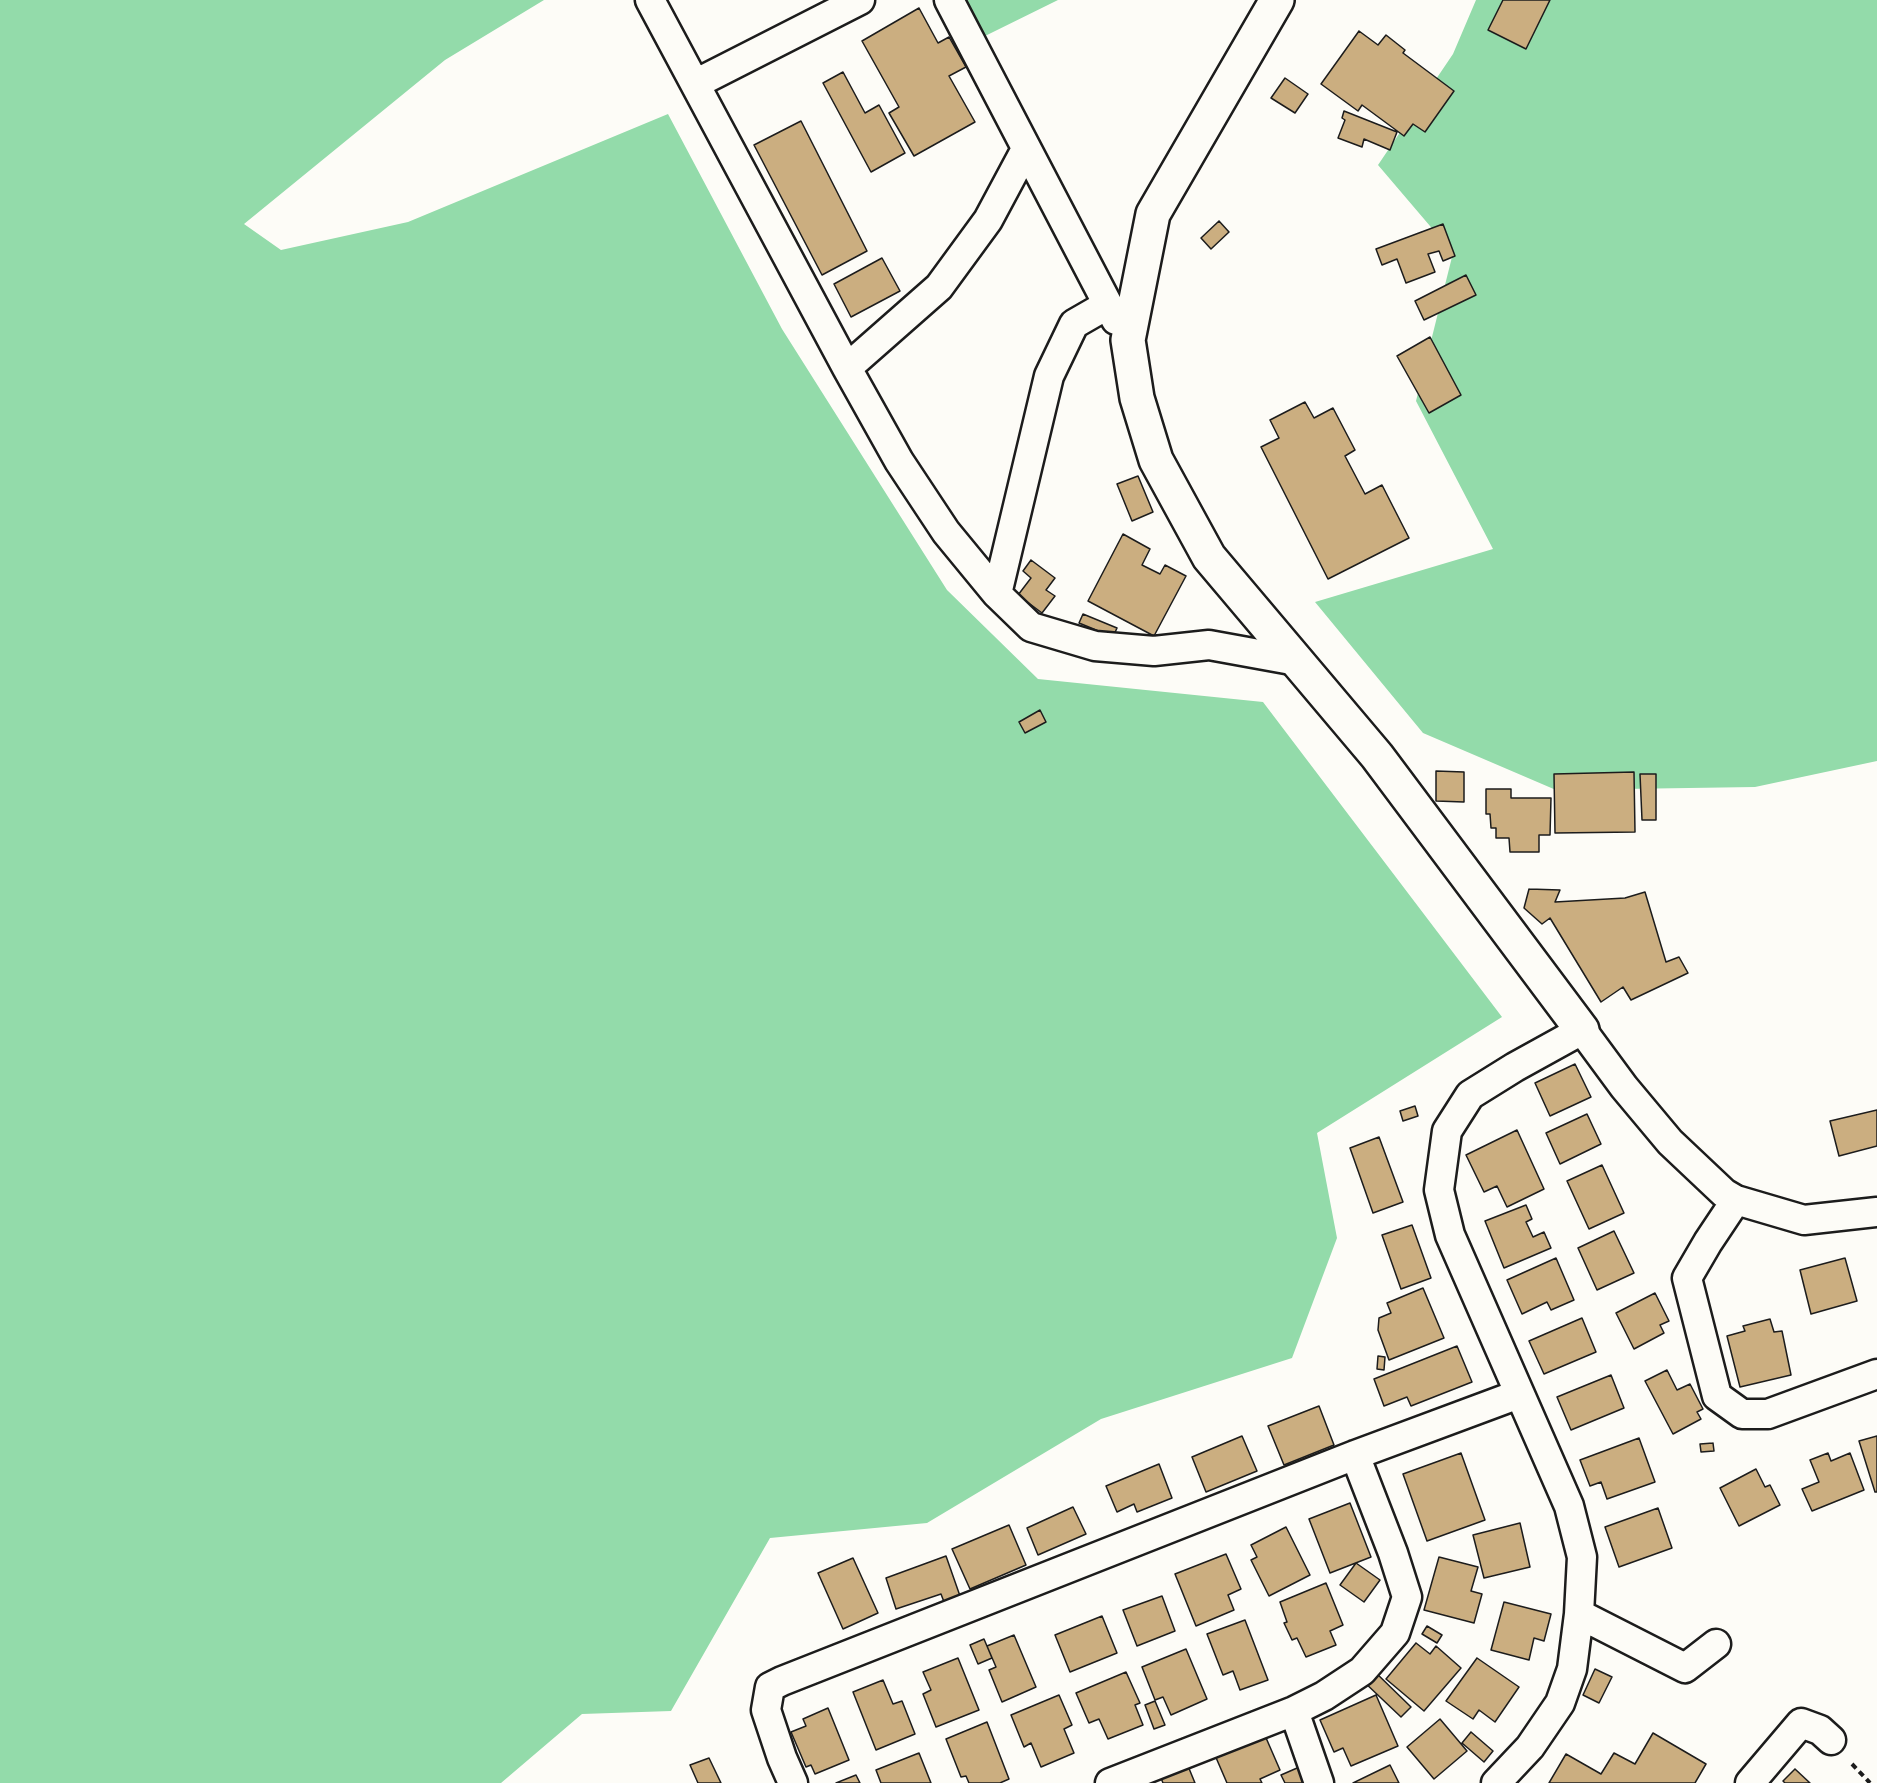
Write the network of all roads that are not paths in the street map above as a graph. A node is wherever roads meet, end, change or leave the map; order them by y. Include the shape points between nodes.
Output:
1 (650, 0) edge
2 (860, 0) edge
3 (949, 0) edge
4 (1277, 0) edge
5 (695, 84) junction
6 (1026, 149) junction
7 (1107, 305) junction
8 (1128, 340) junction
9 (847, 368) junction
10 (997, 594) junction
11 (1297, 661) junction
12 (1582, 1030) junction
13 (1736, 1200) junction
14 (1877, 1212) edge
15 (1877, 1374) edge
16 (1519, 1394) junction
17 (1355, 1455) junction
18 (1579, 1614) junction
19 (1716, 1644) dead end
20 (1294, 1711) junction
21 (1830, 1740) dead end
22 (793, 1783) edge
23 (1110, 1783) edge
24 (1319, 1783) edge
25 (1496, 1783) edge
26 (1750, 1783) edge

1 - 5 street
2 - 5 street
3 - 6 street
4 - 8 street via 1153,214
5 - 9 street
6 - 7 street
6 - 9 street via 988,220 939,287
7 - 8 street
7 - 10 street via 1074,324 1049,376
8 - 11 street via 1137,398 1156,460 1209,557
9 - 10 street via 899,461 946,532
10 - 11 street via 1031,627 1095,646 1155,651 1209,645
11 - 12 street via 1377,756
12 - 13 street via 1670,1142
12 - 16 street via 1470,1095 1447,1131 1439,1190 1450,1235
13 - 14 street via 1804,1220
13 - 15 street via 1687,1278 1717,1396 1742,1414 1768,1414
16 - 17 street
16 - 18 street via 1569,1506 1582,1557
17 - 20 street via 1407,1597 1395,1633 1362,1671
17 - 22 street via 770,1687 766,1710
18 - 19 street via 1685,1668
18 - 25 street via 1572,1669 1560,1703 1530,1747
20 - 23 street
20 - 24 street
21 - 26 street via 1820,1730 1801,1723

